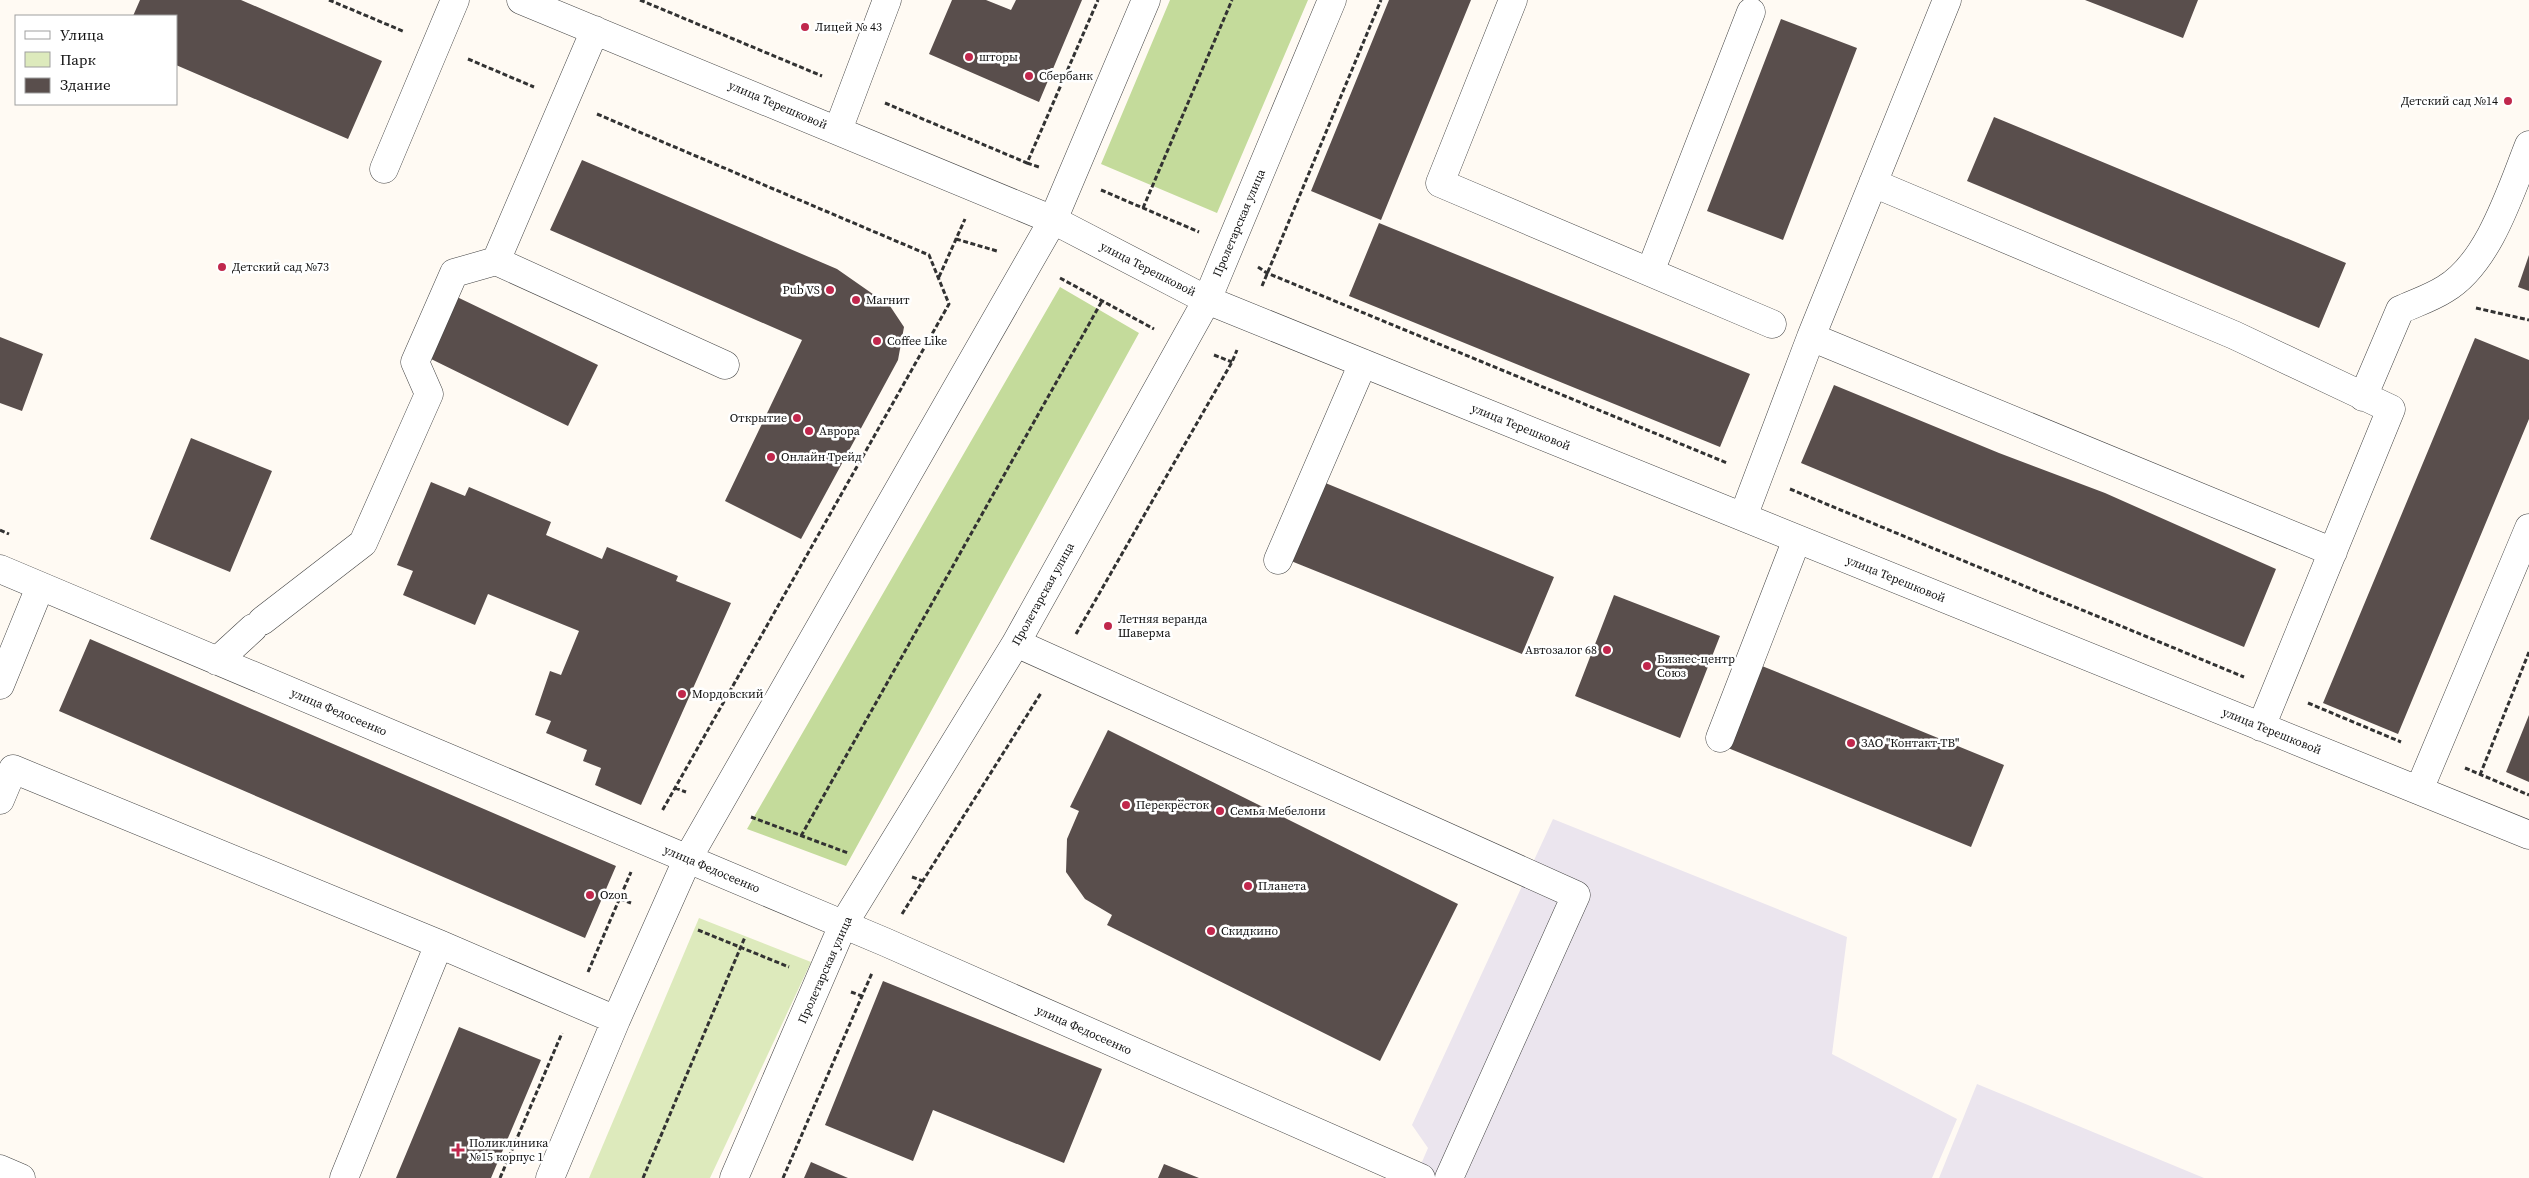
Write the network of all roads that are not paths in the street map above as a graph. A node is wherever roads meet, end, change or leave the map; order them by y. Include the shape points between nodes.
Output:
1 (455, 0) edge
2 (521, 0) edge
3 (887, 0) edge
4 (1146, 0) edge
5 (1332, 0) edge
6 (1512, 0) edge
7 (1947, 0) edge
8 (1751, 12) dead end
9 (595, 30) junction
10 (838, 130) junction
11 (2529, 145) edge
12 (384, 169) dead end
13 (1874, 183) junction
14 (1053, 220) junction
15 (496, 261) junction
16 (1650, 272) junction
17 (1207, 300) junction
18 (1772, 324) dead end
19 (1811, 337) junction
20 (1363, 363) junction
21 (725, 366) dead end
22 (2363, 397) junction
23 (1743, 517) junction
24 (2529, 528) edge
25 (1797, 539) junction
26 (2333, 552) junction
27 (1278, 560) dead end
28 (0, 569) edge
29 (40, 587) junction
30 (1016, 643) junction
31 (217, 661) junction
32 (0, 685) edge
33 (2261, 726) junction
34 (1720, 738) dead end
35 (6, 766) edge
36 (2419, 790) junction
37 (0, 800) edge
38 (2529, 835) edge
39 (688, 858) junction
40 (843, 925) junction
41 (440, 944) junction
42 (616, 1020) junction
43 (0, 1169) edge
44 (22, 1178) edge
45 (344, 1178) edge
46 (550, 1178) edge
47 (734, 1178) edge
48 (1421, 1178) edge
49 (1449, 1178) edge

1 - 12 street
2 - 9 street, улица Терешковой
3 - 10 street
4 - 14 street
5 - 17 street, Пролетарская улица
6 - 16 street via 1440,183
7 - 13 street
8 - 16 street
9 - 10 street, улица Терешковой
9 - 15 street
10 - 14 street, улица Терешковой
11 - 22 street via 2498,221 2478,259 2446,289 2400,310
13 - 19 street
13 - 22 street via 2234,335
14 - 17 street, улица Терешковой
14 - 39 street
15 - 21 street
15 - 31 street via 454,273 415,362 429,394 363,543 258,624
16 - 18 street
17 - 20 street, улица Терешковой
17 - 30 street, Пролетарская улица
19 - 23 street
19 - 26 street
20 - 23 street, улица Терешковой
20 - 27 street
22 - 26 street via 2392,409
23 - 25 street, улица Терешковой
24 - 36 street
25 - 33 street, улица Терешковой
25 - 34 street
26 - 33 street
28 - 29 street, улица Федосеенко
29 - 31 street, улица Федосеенко
29 - 32 street
30 - 40 street, Пролетарская улица
30 - 49 street via 1576,895
31 - 39 street, улица Федосеенко
33 - 36 street, улица Терешковой
35 - 37 street
35 - 41 street
36 - 38 street, улица Терешковой
39 - 40 street, улица Федосеенко
39 - 42 street
40 - 47 street, Пролетарская улица
40 - 48 street, улица Федосеенко
41 - 42 street
41 - 45 street
42 - 46 street
43 - 44 street

